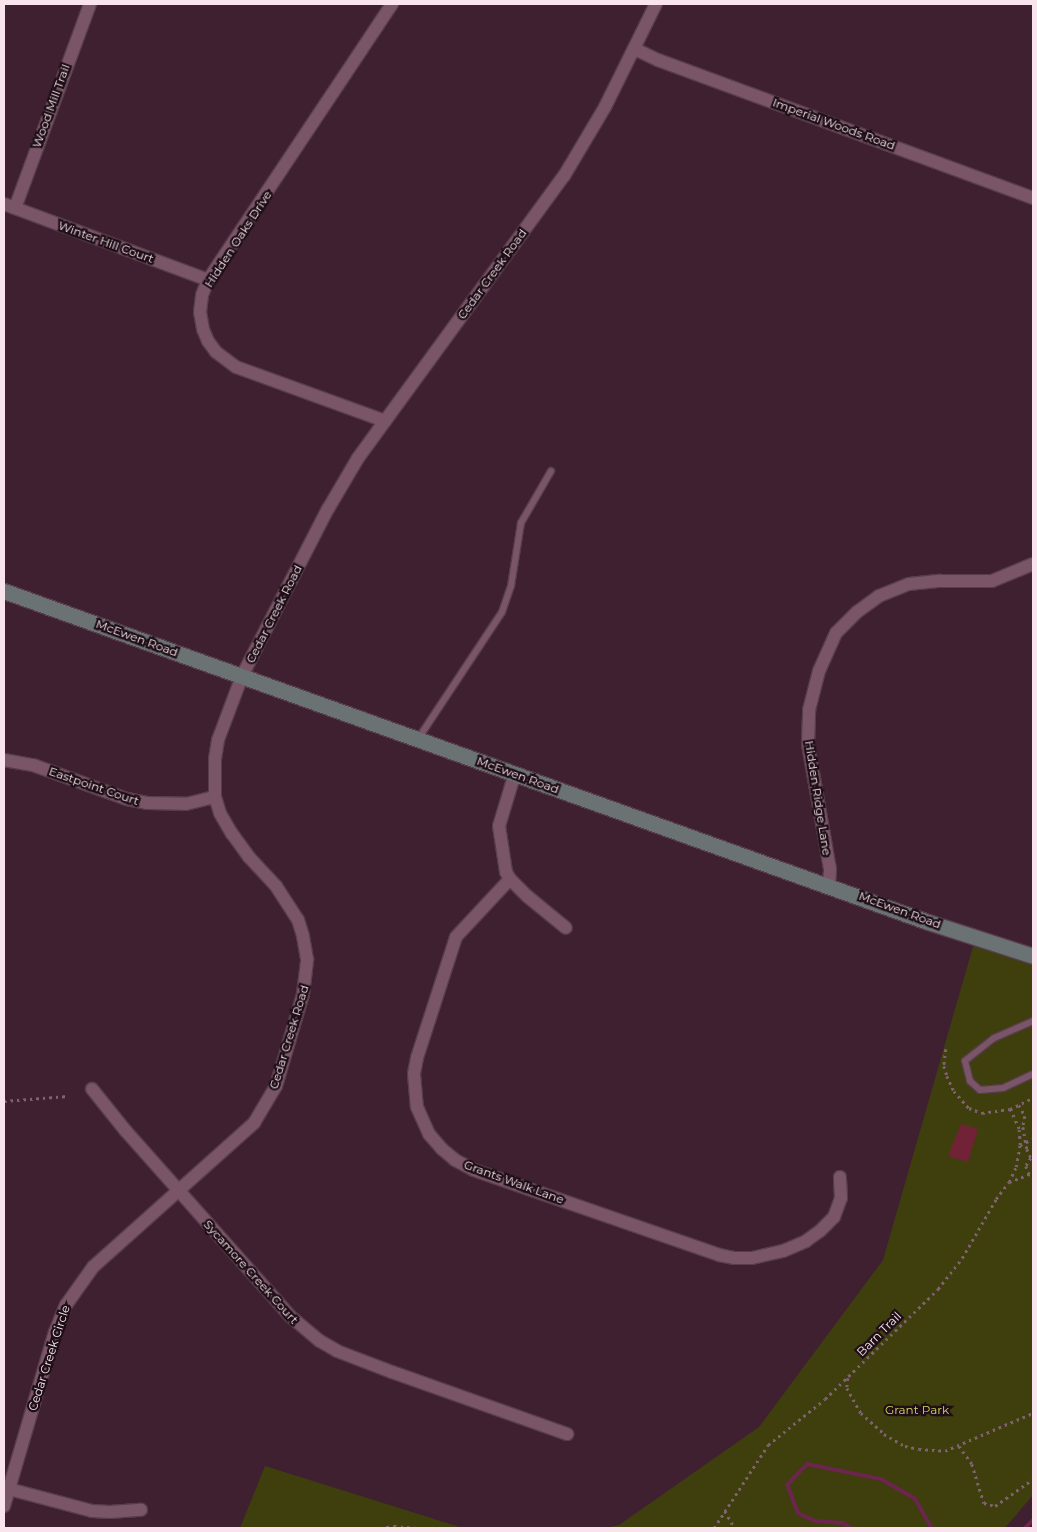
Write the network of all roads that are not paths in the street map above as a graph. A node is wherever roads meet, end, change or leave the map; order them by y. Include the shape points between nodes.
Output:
1 (90, 4) edge
2 (392, 4) edge
3 (656, 4) edge
4 (635, 49) junction
5 (1033, 198) edge
6 (9, 206) edge
7 (208, 280) junction
8 (385, 422) junction
9 (551, 471) dead end
10 (1033, 564) edge
11 (4, 591) edge
12 (242, 676) junction
13 (418, 739) junction
14 (4, 760) edge
15 (515, 773) junction
16 (215, 797) junction
17 (510, 878) junction
18 (829, 885) junction
19 (566, 928) dead end
20 (1033, 956) edge
21 (1033, 1021) edge
22 (1033, 1074) edge
23 (92, 1089) dead end
24 (840, 1177) dead end
25 (178, 1191) junction
26 (132, 1232) joint
27 (567, 1434) dead end
28 (9, 1489) junction
29 (4, 1506) edge
30 (141, 1510) dead end

1 - 6 street, Wood Mill Trail
2 - 7 street, Hidden Oaks Drive
3 - 4 street, Cedar Creek Road
4 - 5 street, Imperial Woods Road
4 - 8 street, Cedar Creek Road via 564,176
6 - 7 street, Winter Hill Court
7 - 8 street, Hidden Oaks Drive via 200,312 203,329 208,341 225,360 236,367
8 - 12 street, Cedar Creek Road via 358,458 328,509
9 - 13 lane via 521,523 512,586 505,606
10 - 18 street, Hidden Ridge Lane via 992,581 909,584 879,596 836,633 818,670 809,710 808,744 828,861
11 - 12 street, McEwen Road
12 - 13 street, McEwen Road
12 - 16 street, Cedar Creek Road via 218,740
13 - 15 street, McEwen Road
14 - 16 street, Eastpoint Court via 33,765 127,799 147,803 186,804
15 - 17 street via 499,826 506,872
15 - 18 street, McEwen Road
16 - 25 street, Cedar Creek Road via 232,834 290,904 303,936 306,977 276,1086 263,1110 254,1123
17 - 19 street
17 - 24 street, Grants Walk Lane via 456,937 417,1058 414,1074 417,1107 429,1134 442,1150 474,1170 735,1258 783,1252 820,1231 834,1216 841,1198
18 - 20 street, McEwen Road
21 - 22 lane via 994,1038 965,1061 970,1081 980,1090 1004,1088
23 - 25 street, Sycamore Creek Court
25 - 26 street, Cedar Creek Road
25 - 27 street, Sycamore Creek Court via 290,1316 320,1341 383,1368
26 - 28 street, Cedar Creek Circle via 93,1267 66,1305
28 - 29 street, Cedar Creek Circle
28 - 30 street via 92,1510

